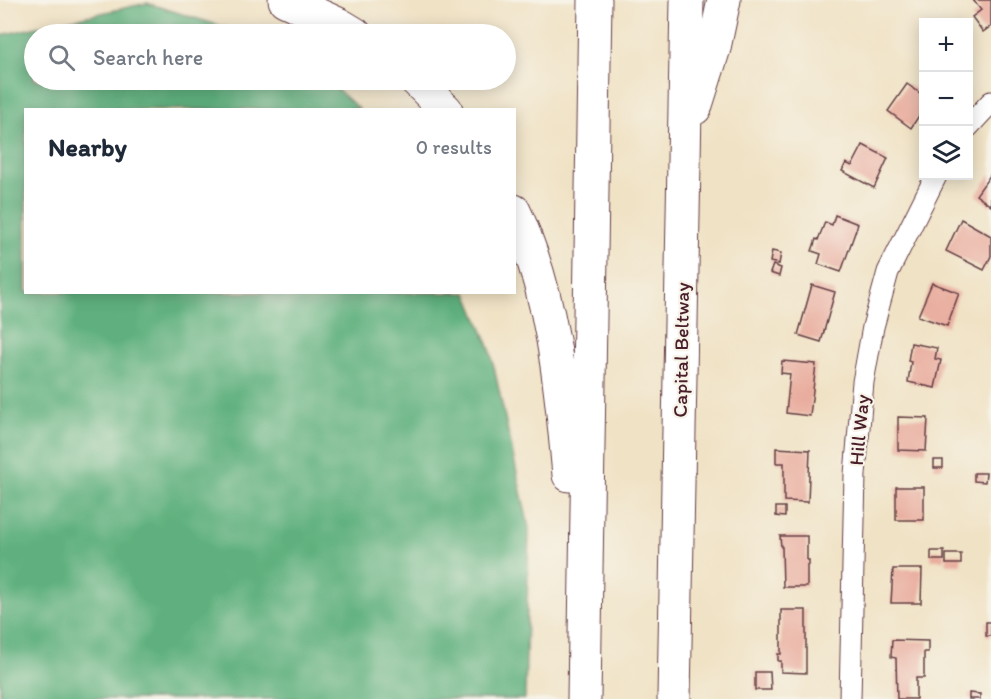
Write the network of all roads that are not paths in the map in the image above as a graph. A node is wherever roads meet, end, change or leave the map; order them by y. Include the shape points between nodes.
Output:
1 (285, 0) edge
2 (595, 0) edge
3 (687, 0) edge
4 (724, 0) edge
5 (338, 24) edge
6 (426, 90) edge
7 (991, 102) edge
8 (444, 108) edge
9 (970, 126) edge
10 (685, 141) junction
11 (934, 180) edge
12 (516, 216) edge
13 (584, 693) edge
14 (675, 699) edge
15 (850, 699) edge

1 - 5 highway
2 - 13 highway
3 - 10 highway, Capital Beltway
4 - 10 highway via 714,48
6 - 8 highway
7 - 9 street
10 - 14 highway, Capital Beltway
11 - 15 street, Hill Way via 888,272 863,382 855,474
12 - 13 highway via 544,296 562,394

